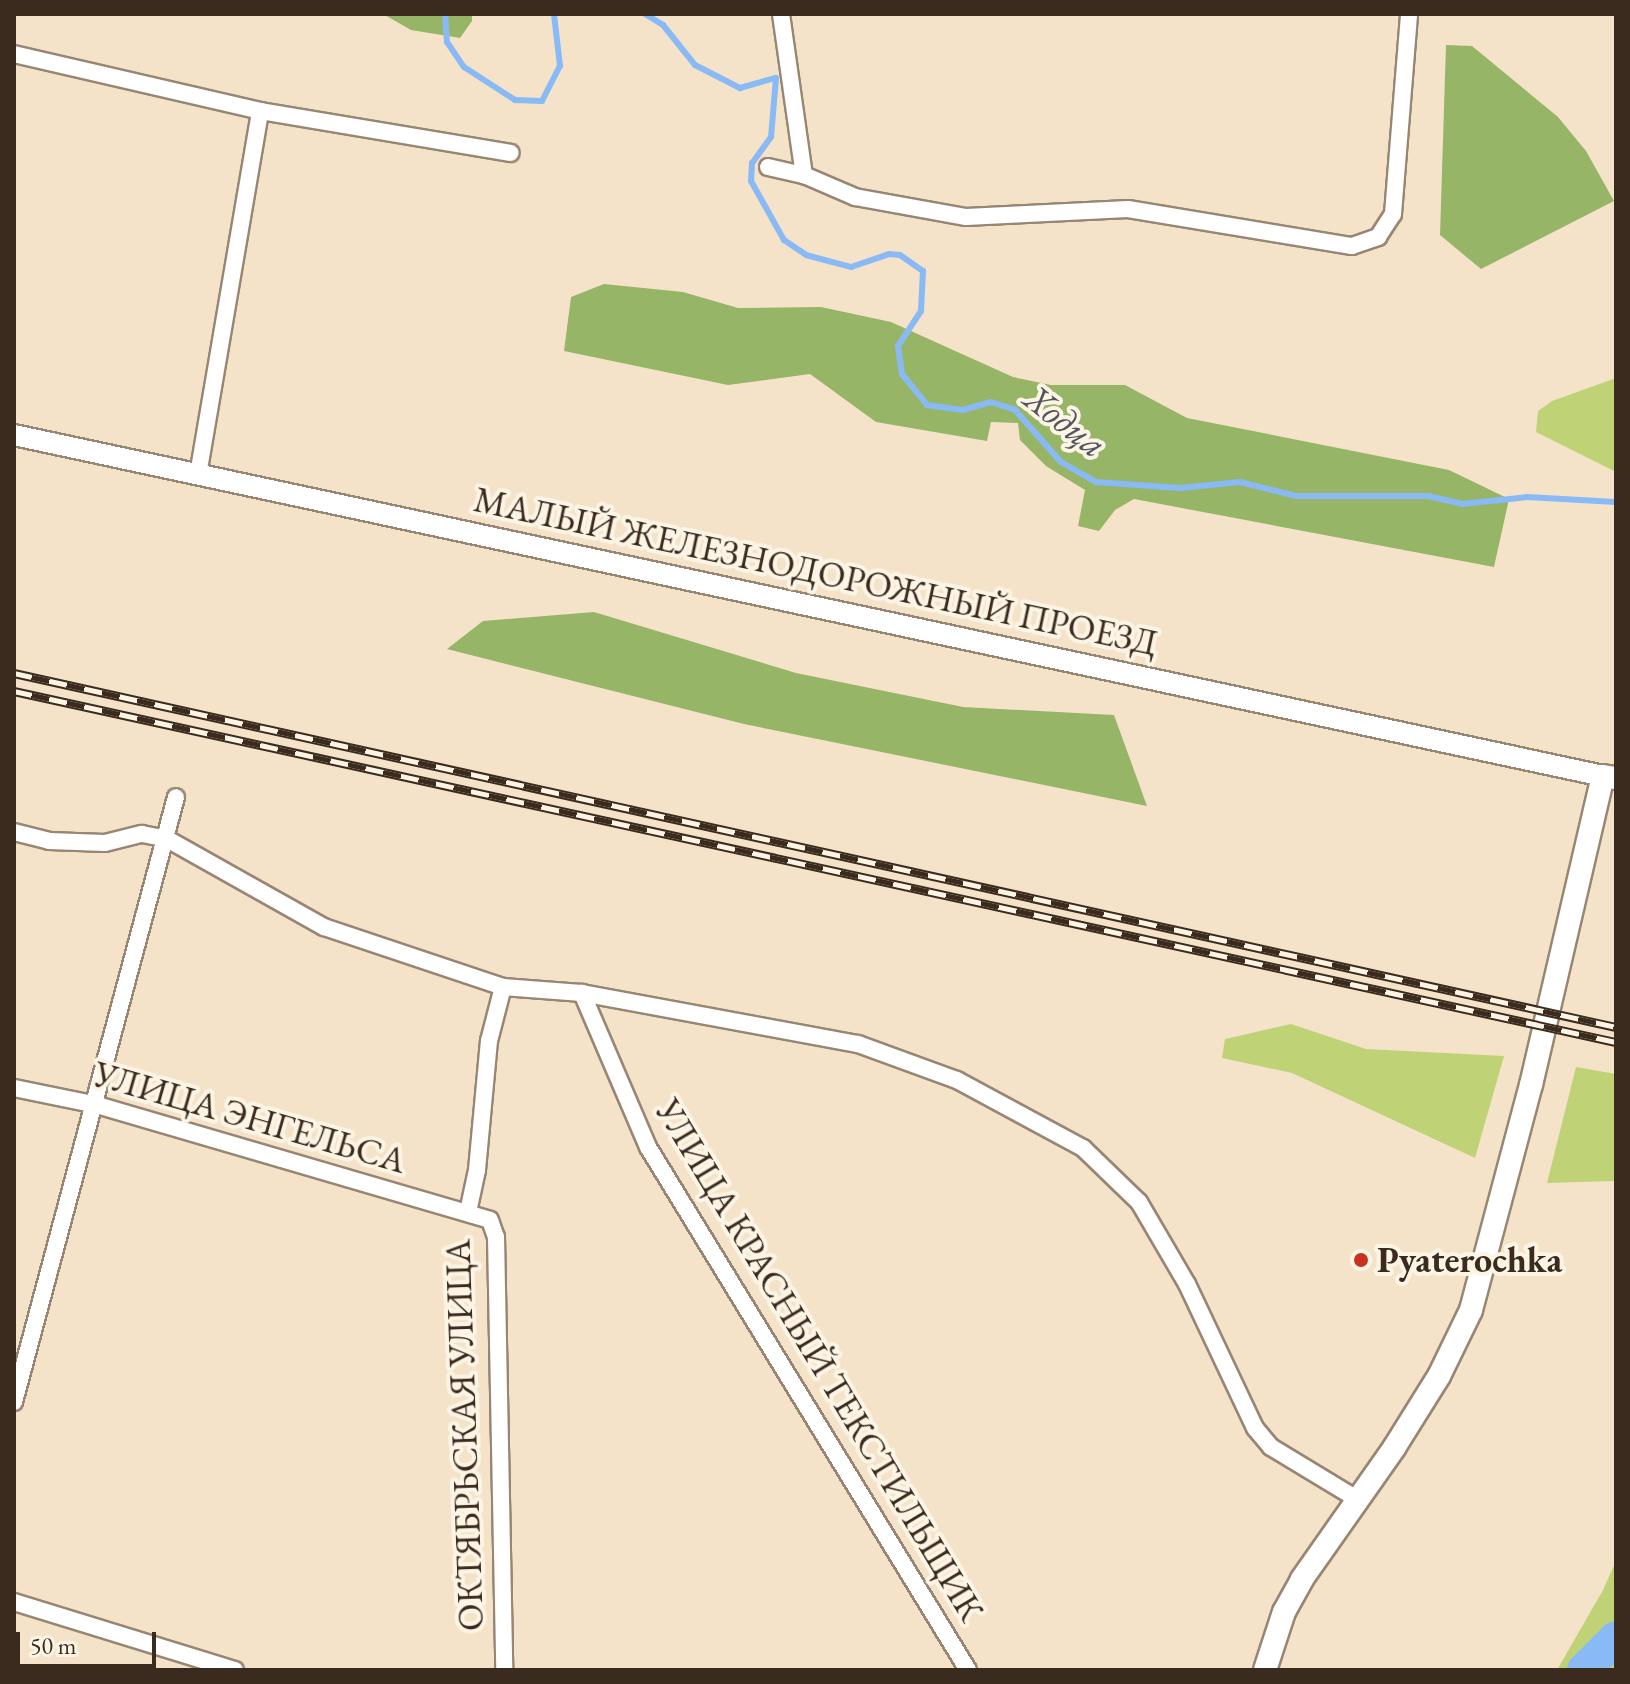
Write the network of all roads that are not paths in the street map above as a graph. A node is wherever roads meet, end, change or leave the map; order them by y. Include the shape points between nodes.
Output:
1 (781, 14) edge
2 (1409, 14) edge
3 (14, 54) edge
4 (260, 111) junction
5 (510, 153) dead end
6 (768, 167) dead end
7 (804, 175) junction
8 (14, 435) edge
9 (198, 475) junction
10 (1610, 777) edge
11 (176, 797) dead end
12 (14, 832) edge
13 (167, 839) junction
14 (503, 987) junction
15 (582, 993) junction
16 (14, 1088) edge
17 (97, 1105) junction
18 (468, 1212) junction
19 (14, 1402) edge
20 (1360, 1501) junction
21 (14, 1602) edge
22 (235, 1670) edge
23 (504, 1670) edge
24 (968, 1670) edge
25 (1265, 1670) edge

1 - 7 street
2 - 7 street via 1393,214 1378,237 1352,246 1128,209 966,217 855,197
3 - 4 street
4 - 5 street
4 - 9 street
6 - 7 street
8 - 9 street, МАЛЫЙ ЖЕЛЕЗНОДОРОЖНЫЙ ПРОЕЗД
9 - 10 street, МАЛЫЙ ЖЕЛЕЗНОДОРОЖНЫЙ ПРОЕЗД
10 - 20 main road via 1471,1310 1439,1376
11 - 13 street
12 - 13 street via 49,841 105,843 142,834
13 - 14 street via 324,927
13 - 17 street
14 - 15 street
14 - 18 street via 489,1041
15 - 20 street via 858,1044 957,1080 1083,1148 1139,1202 1187,1284 1255,1428 1271,1447
15 - 24 street, УЛИЦА КРАСНЫЙ ТЕКСТИЛЬЩИК via 648,1147
16 - 17 street, УЛИЦА ЭНГЕЛЬСА
17 - 18 street, УЛИЦА ЭНГЕЛЬСА
17 - 19 street
18 - 23 street, ОКТЯБРЬСКАЯ УЛИЦА via 490,1220 496,1237
20 - 25 main road via 1296,1590
21 - 22 street

